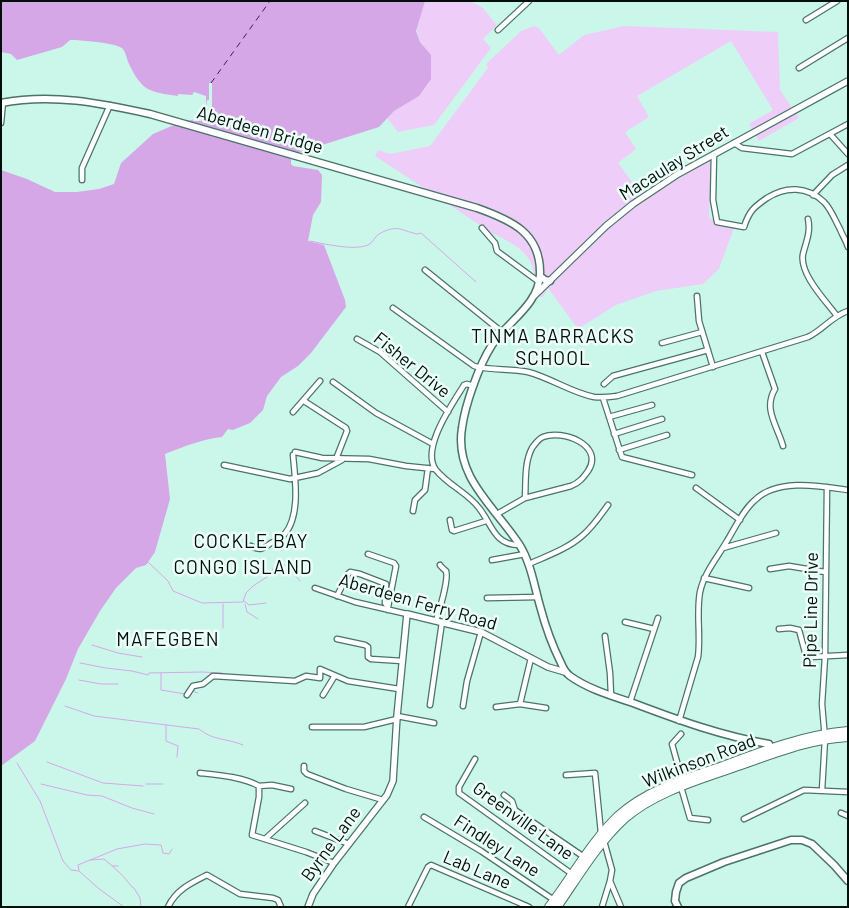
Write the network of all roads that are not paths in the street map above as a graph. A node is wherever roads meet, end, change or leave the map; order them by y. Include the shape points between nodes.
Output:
1 (529, 1) edge
2 (837, 1) edge
3 (806, 20) dead end
4 (498, 30) dead end
5 (848, 38) edge
6 (799, 68) dead end
7 (848, 81) edge
8 (2, 103) edge
9 (110, 105) junction
10 (1, 123) edge
11 (845, 125) edge
12 (830, 134) junction
13 (734, 143) junction
14 (714, 154) junction
15 (848, 154) edge
16 (848, 165) edge
17 (82, 180) dead end
18 (813, 195) junction
19 (808, 219) dead end
20 (482, 228) dead end
21 (848, 247) edge
22 (425, 270) dead end
23 (540, 279) junction
24 (550, 281) junction
25 (535, 295) junction
26 (697, 296) dead end
27 (393, 308) dead end
28 (848, 311) edge
29 (837, 316) junction
30 (502, 332) junction
31 (702, 332) junction
32 (358, 339) dead end
33 (662, 343) dead end
34 (708, 350) junction
35 (762, 352) junction
36 (477, 367) junction
37 (712, 367) junction
38 (320, 381) dead end
39 (333, 382) dead end
40 (604, 384) dead end
41 (474, 386) junction
42 (603, 398) junction
43 (304, 401) junction
44 (652, 404) dead end
45 (293, 412) dead end
46 (448, 412) junction
47 (609, 417) junction
48 (662, 419) dead end
49 (614, 434) junction
50 (667, 435) dead end
51 (433, 444) junction
52 (783, 446) dead end
53 (619, 450) junction
54 (336, 459) junction
55 (343, 459) junction
56 (224, 465) dead end
57 (428, 468) junction
58 (435, 469) junction
59 (692, 475) dead end
60 (296, 479) junction
61 (827, 487) junction
62 (696, 488) dead end
63 (848, 490) edge
64 (525, 498) junction
65 (608, 505) dead end
66 (412, 511) dead end
67 (497, 514) junction
68 (450, 520) dead end
69 (740, 520) junction
70 (486, 521) junction
71 (776, 533) dead end
72 (519, 545) junction
73 (251, 546) dead end
74 (722, 548) junction
75 (368, 554) dead end
76 (525, 554) junction
77 (492, 560) dead end
78 (529, 564) junction
79 (440, 565) dead end
80 (770, 569) dead end
81 (825, 572) junction
82 (704, 578) junction
83 (315, 588) dead end
84 (749, 588) dead end
85 (337, 596) junction
86 (538, 597) junction
87 (487, 598) dead end
88 (388, 608) junction
89 (408, 614) junction
90 (658, 618) dead end
91 (439, 621) junction
92 (625, 622) dead end
93 (654, 629) junction
94 (779, 629) dead end
95 (481, 632) junction
96 (605, 636) dead end
97 (337, 639) dead end
98 (848, 655) edge
99 (825, 657) junction
100 (531, 658) junction
101 (402, 661) junction
102 (565, 672) junction
103 (334, 676) junction
104 (399, 689) junction
105 (187, 695) dead end
106 (323, 695) dead end
107 (611, 695) junction
108 (630, 702) junction
109 (520, 704) junction
110 (430, 705) dead end
111 (464, 706) dead end
112 (496, 707) dead end
113 (546, 708) dead end
114 (397, 717) junction
115 (679, 721) junction
116 (434, 723) dead end
117 (312, 727) dead end
118 (848, 731) edge
119 (681, 734) dead end
120 (825, 736) junction
121 (848, 737) edge
122 (760, 742) joint
123 (769, 751) junction
124 (476, 759) dead end
125 (304, 766) dead end
126 (200, 773) dead end
127 (566, 775) dead end
128 (682, 784) junction
129 (259, 786) junction
130 (291, 789) dead end
131 (822, 790) junction
132 (848, 792) edge
133 (504, 795) dead end
134 (382, 800) junction
135 (305, 803) dead end
136 (841, 814) dead end
137 (848, 816) edge
138 (424, 817) dead end
139 (744, 819) dead end
140 (708, 820) dead end
141 (315, 831) dead end
142 (602, 837) junction
143 (265, 839) junction
144 (349, 844) junction
145 (584, 858) junction
146 (334, 863) junction
147 (572, 874) junction
148 (610, 881) junction
149 (848, 881) edge
150 (556, 905) edge
151 (168, 907) edge
152 (282, 907) edge
153 (308, 907) edge
154 (408, 907) edge
155 (528, 907) edge
156 (602, 907) edge
157 (621, 907) edge
158 (678, 907) edge

1 - 4 street
2 - 3 street
5 - 6 street
7 - 13 street, Macaulay Street
8 - 9 main road, Aberdeen Bridge via 48,99
8 - 10 street
9 - 17 street via 82,168
9 - 23 main road, Aberdeen Bridge via 500,216 522,229 535,245
11 - 12 street
12 - 13 street via 788,155 742,148
12 - 15 street
13 - 14 street, Macaulay Street
14 - 18 street via 714,200 716,220 720,224 744,227 752,210 776,192 795,188
14 - 24 street, Macaulay Street via 633,204 599,232
16 - 18 street via 832,175
18 - 21 street via 828,207
19 - 29 street via 809,230 802,257 805,272
20 - 23 street via 498,251
22 - 30 street
23 - 24 main road
23 - 25 main road
24 - 25 street, Macaulay Street
25 - 30 main road
26 - 31 street
27 - 36 street
28 - 29 street
29 - 35 street via 808,337
30 - 36 main road
31 - 33 street
31 - 34 street
32 - 46 street, Fisher Drive via 380,352
34 - 37 street
34 - 40 street via 612,376
35 - 37 street
35 - 52 street via 775,389 769,409
36 - 41 main road
36 - 42 street via 526,372 586,395
37 - 42 street
38 - 43 street
39 - 51 street via 376,413
41 - 46 street via 464,385
41 - 67 main road via 462,427 461,452 468,475
42 - 47 street
43 - 45 street
43 - 54 street via 346,428
44 - 47 street
46 - 51 street
47 - 49 street
48 - 49 street
49 - 53 street
50 - 53 street
51 - 58 street
53 - 59 street via 622,457 629,460
54 - 55 street
54 - 60 street via 294,454
55 - 57 street via 369,459
55 - 60 street
56 - 60 street
57 - 58 street
57 - 66 street via 424,490 413,503
58 - 70 street via 477,505
60 - 73 street via 293,514 284,535 262,550
61 - 63 street
61 - 69 street via 796,485 766,492 754,500
61 - 81 street, Pipe Line Drive
62 - 69 street
64 - 64 street via 530,453 537,441 550,435 564,437 582,443 591,451 591,466 578,483
64 - 67 street
65 - 78 street via 582,536
67 - 72 main road
68 - 70 street via 452,531
69 - 74 street
70 - 72 street via 508,544
71 - 74 street
72 - 76 main road
74 - 82 street
75 - 88 street via 396,566
76 - 77 street
76 - 78 main road
78 - 86 main road
79 - 91 street via 446,575
80 - 81 street via 789,566
81 - 99 street, Pipe Line Drive
82 - 84 street
82 - 115 street via 699,606 698,657
83 - 85 street, Aberdeen Ferry Road
85 - 88 street, Aberdeen Ferry Road
85 - 88 street via 348,574 354,572 386,584 385,603
86 - 87 street
86 - 102 main road
88 - 89 street, Aberdeen Ferry Road
89 - 91 street, Aberdeen Ferry Road
89 - 101 street, Byrne Lane
90 - 93 street
91 - 95 street, Aberdeen Ferry Road
91 - 110 street
92 - 93 street
93 - 108 street
94 - 99 street via 798,630 806,656
95 - 100 street, Aberdeen Ferry Road
95 - 111 street via 467,681
96 - 107 street
97 - 101 street via 365,645 371,659
98 - 99 street
99 - 120 street, Pipe Line Drive via 822,704
100 - 102 street, Aberdeen Ferry Road via 553,670
100 - 109 street
101 - 104 street, Byrne Lane
102 - 107 main road
103 - 104 street via 360,684
103 - 105 street via 320,669 320,678 306,676 295,681 213,676 203,684 193,686
103 - 106 street
104 - 114 street, Byrne Lane
107 - 108 main road
108 - 115 main road
109 - 112 street
109 - 113 street
114 - 116 street
114 - 117 street via 364,727
114 - 134 street, Byrne Lane via 394,781
115 - 122 main road
118 - 120 main road, Wilkinson Road
119 - 128 street via 672,744
120 - 121 main road, Wilkinson Road
120 - 123 main road, Wilkinson Road
120 - 123 main road, Wilkinson Road via 781,745
120 - 131 street, Pipe Line Drive
122 - 123 main road
123 - 128 main road, Wilkinson Road
124 - 147 street, Greenville Lane via 458,791
125 - 134 street, Byrne Lane via 307,774
126 - 129 street
127 - 142 street via 595,773
128 - 140 street via 690,818
128 - 142 main road, Wilkinson Road via 641,807
129 - 130 street
129 - 143 street via 252,836
131 - 132 street
131 - 139 street via 804,790
133 - 145 street via 516,810
134 - 144 street, Byrne Lane
135 - 143 street
136 - 137 street
138 - 150 street, Findley Lane via 481,851
141 - 144 street
142 - 145 main road, Wilkinson Road
142 - 148 street via 612,870
142 - 150 main road, Wilkinson Road
143 - 146 street
144 - 146 street, Byrne Lane
145 - 147 main road, Wilkinson Road
146 - 153 street, Byrne Lane
147 - 150 main road, Wilkinson Road
148 - 156 street
148 - 157 street
149 - 158 main road via 812,844 791,840 686,878 679,883 676,892
151 - 152 street via 180,890 207,875 240,894 278,900
154 - 155 street, Lab Lane via 431,865

